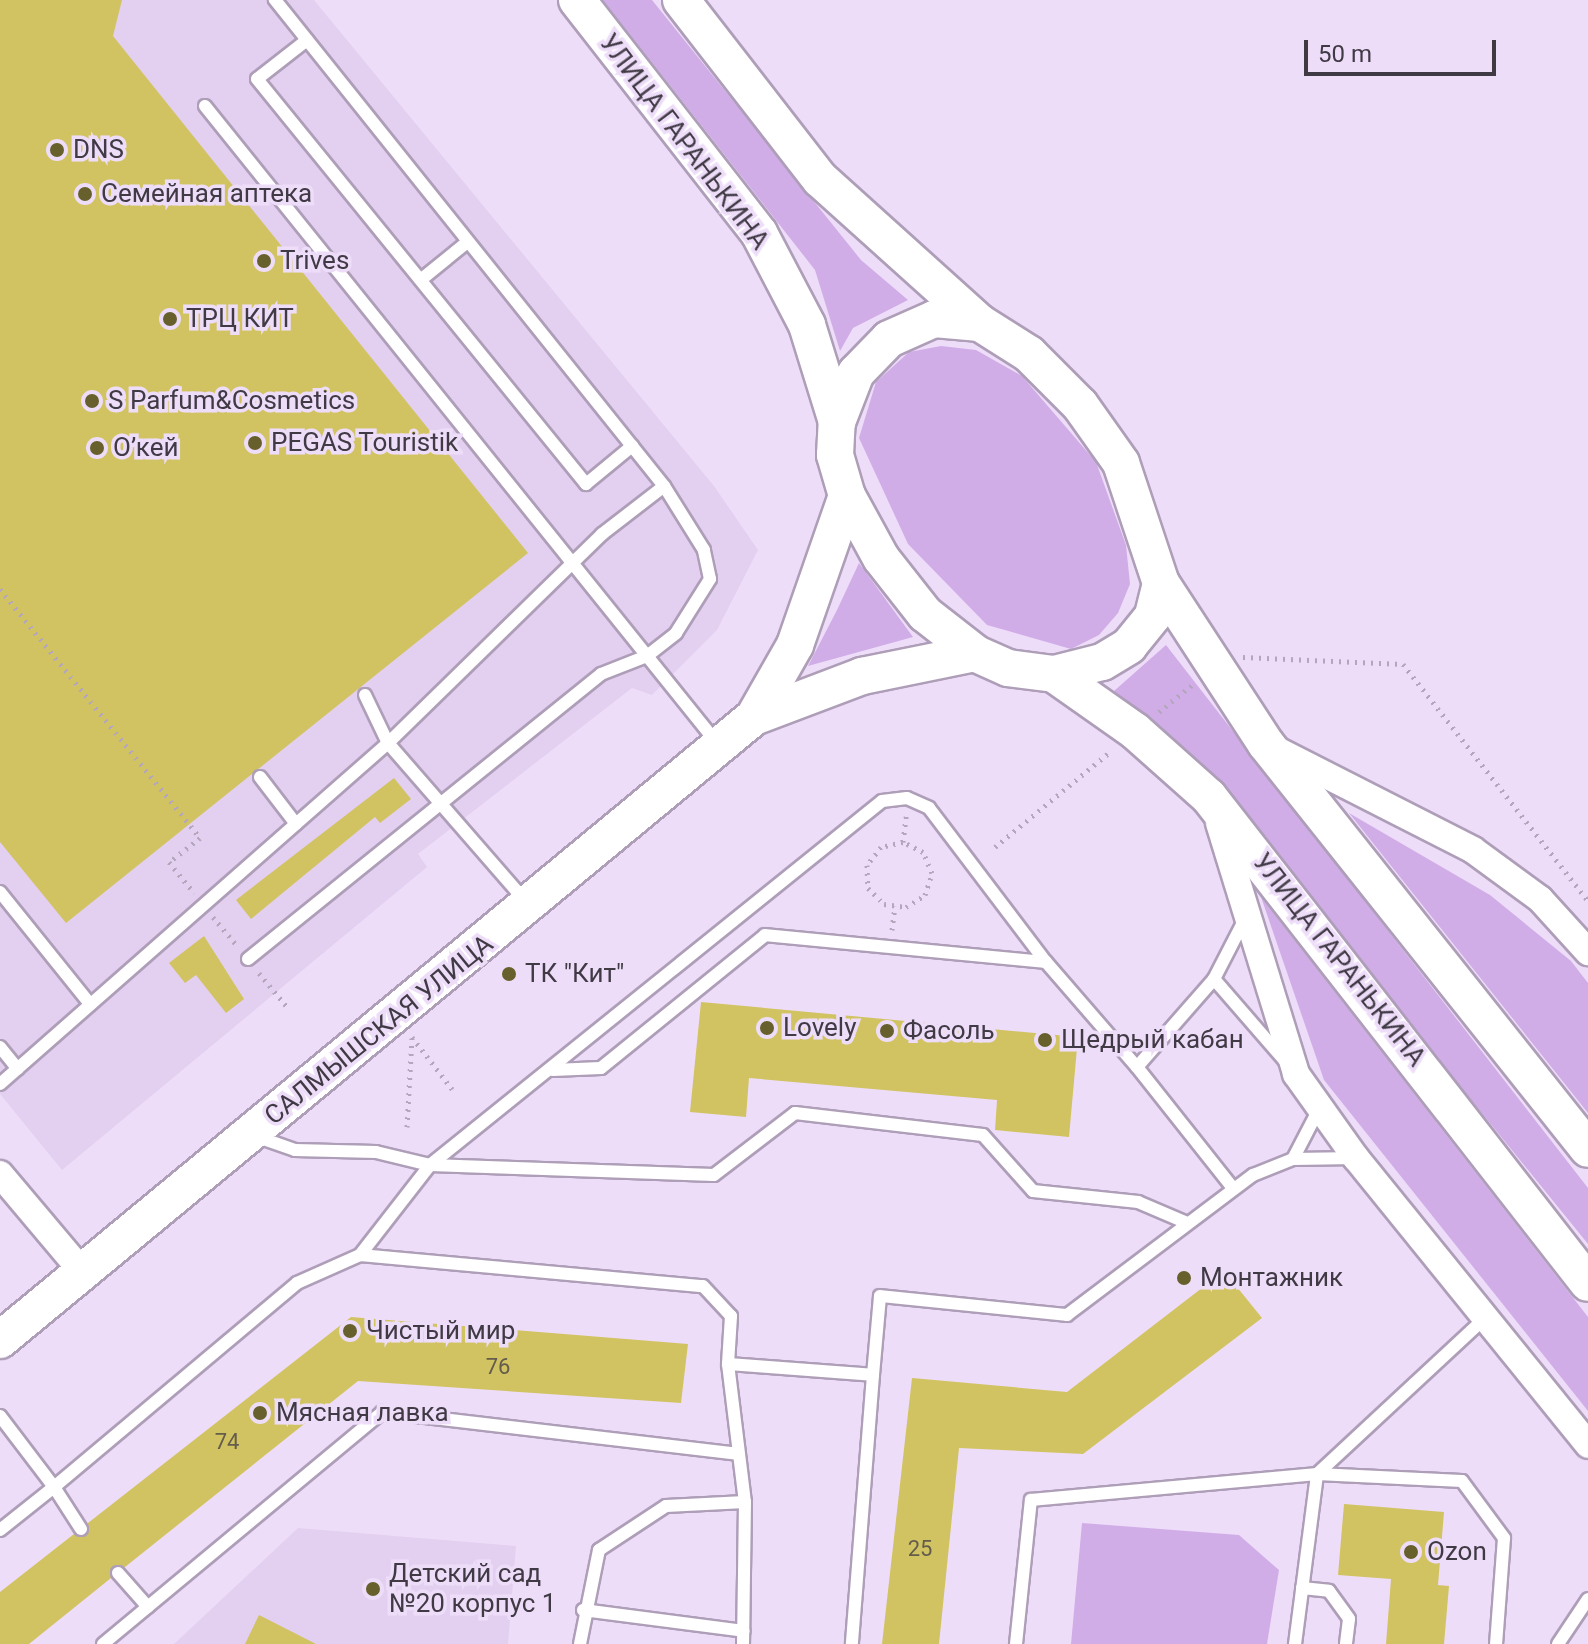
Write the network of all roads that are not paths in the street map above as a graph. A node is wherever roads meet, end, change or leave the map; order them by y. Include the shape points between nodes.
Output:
1 (275, 0) edge
2 (577, 0) edge
3 (681, 0) edge
4 (307, 40) junction
5 (205, 106) dead end
6 (466, 243) junction
7 (423, 278) junction
8 (980, 323) junction
9 (837, 422) junction
10 (632, 446) junction
11 (664, 486) junction
12 (847, 496) junction
13 (572, 566) junction
14 (1161, 583) junction
15 (975, 653) junction
16 (647, 656) junction
17 (1054, 674) junction
18 (365, 695) dead end
19 (754, 717) junction
20 (388, 743) junction
21 (1266, 744) junction
22 (719, 746) junction
23 (260, 777) dead end
24 (1209, 797) junction
25 (442, 805) junction
26 (296, 824) junction
27 (0, 892) edge
28 (530, 906) junction
29 (1250, 909) junction
30 (1588, 952) edge
31 (248, 959) dead end
32 (1046, 962) junction
33 (1214, 979) junction
34 (90, 1004) junction
35 (0, 1047) edge
36 (1137, 1067) junction
37 (18, 1069) junction
38 (553, 1070) junction
39 (1296, 1074) junction
40 (0, 1084) edge
41 (1319, 1109) junction
42 (252, 1135) junction
43 (1588, 1149) edge
44 (1356, 1158) junction
45 (1293, 1159) junction
46 (430, 1165) junction
47 (0, 1174) edge
48 (1233, 1188) junction
49 (1185, 1222) junction
50 (360, 1255) junction
51 (85, 1275) junction
52 (1588, 1283) edge
53 (1485, 1318) junction
54 (0, 1340) edge
55 (728, 1364) junction
56 (873, 1375) junction
57 (0, 1416) edge
58 (1588, 1445) edge
59 (738, 1454) junction
60 (1317, 1474) junction
61 (54, 1487) junction
62 (745, 1502) junction
63 (81, 1529) dead end
64 (0, 1530) edge
65 (118, 1573) dead end
66 (1302, 1588) junction
67 (1588, 1599) edge
68 (148, 1607) junction
69 (583, 1610) junction
70 (743, 1637) edge
71 (103, 1644) edge
72 (580, 1644) edge
73 (852, 1644) edge
74 (1016, 1644) edge
75 (1295, 1644) edge
76 (1346, 1644) edge
77 (1496, 1644) edge
78 (1558, 1644) edge

1 - 4 lane
2 - 9 main road, УЛИЦА ГАРАНЬКИНА via 759,233 807,325
3 - 8 main road via 820,179
4 - 6 lane
4 - 7 lane via 257,79
5 - 13 lane
6 - 7 lane
6 - 10 lane
7 - 10 lane via 586,484
8 - 9 main road via 934,319 889,339 856,373
8 - 14 main road via 1039,364 1080,405 1121,463
9 - 12 main road via 835,455
10 - 11 lane
11 - 13 lane
11 - 16 lane via 704,550 710,579 676,633
12 - 15 main road via 881,558 925,614
12 - 19 main road, САЛМЫШСКАЯ УЛИЦА via 795,645
13 - 16 lane
13 - 20 lane
14 - 17 main road via 1153,616 1129,646 1102,662
14 - 21 main road
15 - 17 main road via 1008,668
15 - 19 main road, САЛМЫШСКАЯ УЛИЦА via 862,676
16 - 22 lane
16 - 25 lane via 601,674
17 - 24 main road, УЛИЦА ГАРАНЬКИНА via 1135,731
18 - 20 lane
19 - 22 main road, САЛМЫШСКАЯ УЛИЦА
20 - 25 lane
20 - 26 lane
21 - 30 street via 1473,850 1540,899
21 - 43 main road
22 - 28 main road, САЛМЫШСКАЯ УЛИЦА
23 - 26 lane
24 - 29 street
24 - 52 main road, УЛИЦА ГАРАНЬКИНА
25 - 28 lane
25 - 31 lane
26 - 34 lane
27 - 34 lane
28 - 42 main road, САЛМЫШСКАЯ УЛИЦА
29 - 33 lane
29 - 39 street
32 - 36 lane
32 - 38 lane via 765,935 601,1068
32 - 38 lane via 929,808 907,798 882,801
33 - 36 lane
33 - 39 lane
34 - 37 lane
35 - 37 lane
36 - 48 lane
37 - 40 lane
38 - 46 lane
39 - 41 street
41 - 44 street
41 - 45 lane
42 - 46 lane via 295,1150 376,1152
42 - 51 main road, САЛМЫШСКАЯ УЛИЦА
44 - 45 lane
44 - 53 street
45 - 48 lane
46 - 49 lane via 714,1175 795,1113 983,1135 1033,1191 1138,1202
46 - 50 lane
47 - 51 street
48 - 49 lane
49 - 56 lane via 1067,1315 880,1296
50 - 55 lane via 703,1286 731,1316
50 - 61 lane via 297,1283
51 - 54 main road, САЛМЫШСКАЯ УЛИЦА
53 - 58 street
53 - 60 lane
55 - 56 lane
55 - 59 lane
56 - 73 lane
57 - 61 lane
59 - 62 lane
59 - 68 lane via 382,1412
60 - 66 lane
60 - 74 lane via 1031,1500
60 - 77 lane via 1462,1481 1504,1538
61 - 63 lane
61 - 64 lane
62 - 69 lane via 666,1506 599,1550
62 - 70 lane
65 - 68 lane
66 - 75 lane
66 - 76 lane via 1329,1591 1349,1619
67 - 78 lane
68 - 71 lane
69 - 70 lane
69 - 72 lane

